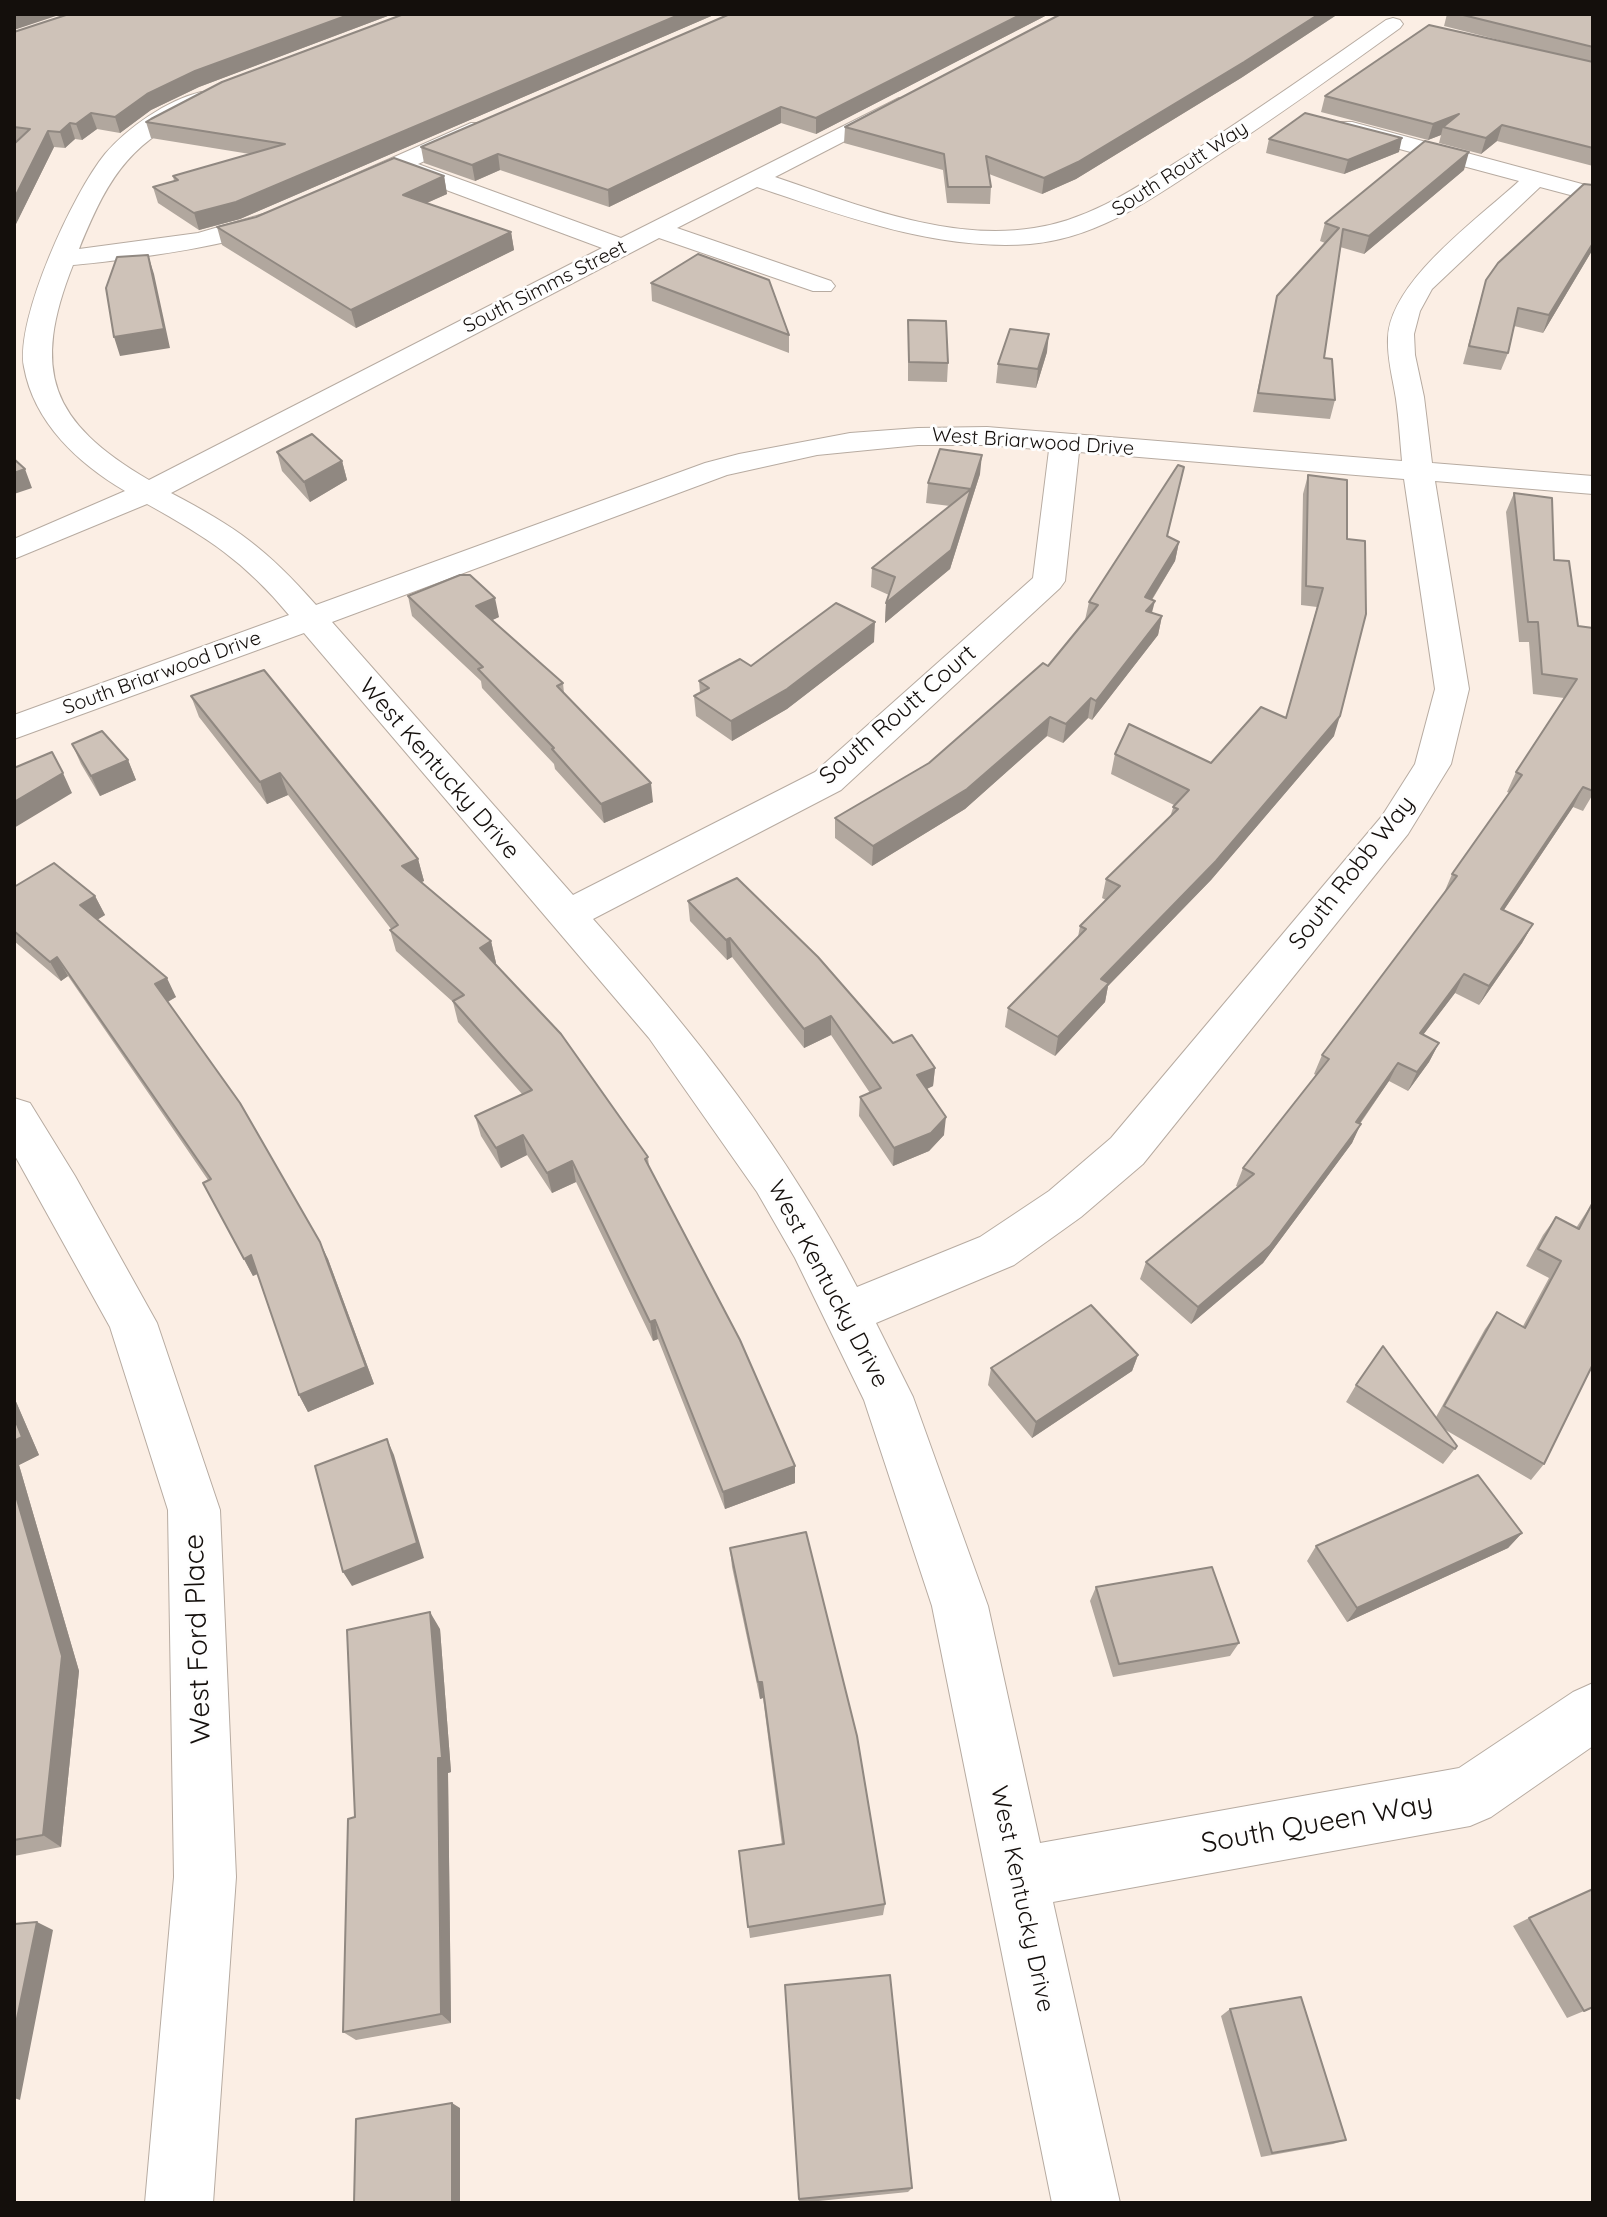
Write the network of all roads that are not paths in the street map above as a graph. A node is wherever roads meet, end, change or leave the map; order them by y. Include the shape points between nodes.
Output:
1 (1366, 17) dead end
2 (219, 90) edge
3 (920, 93) edge
4 (1274, 109) junction
5 (497, 120) edge
6 (397, 164) junction
7 (755, 178) junction
8 (1535, 179) junction
9 (330, 194) edge
10 (1593, 194) edge
11 (303, 206) edge
12 (656, 229) junction
13 (622, 247) junction
14 (63, 258) junction
15 (822, 286) dead end
16 (1065, 442) junction
17 (1418, 471) junction
18 (1593, 485) edge
19 (147, 493) junction
20 (14, 550) edge
21 (310, 619) junction
22 (14, 728) edge
23 (566, 916) junction
24 (14, 1115) edge
25 (846, 1313) junction
26 (1593, 1712) edge
27 (1017, 1878) junction
28 (179, 2203) edge
29 (1086, 2203) edge

1 - 4 street, South Routt Way via 1401,25
2 - 14 street, West Kentucky Drive via 152,124 112,157 85,201
3 - 7 street, South Simms Street
4 - 7 street, South Routt Way via 1108,215 1042,233 979,237 919,230
4 - 8 street
5 - 6 street
6 - 9 street
6 - 13 street
7 - 12 street, South Simms Street
8 - 10 street
8 - 17 street, South Robb Way via 1421,285 1407,311 1401,355
11 - 14 street via 198,242
12 - 13 street, South Simms Street
12 - 15 street
13 - 19 street, South Simms Street
14 - 19 street, West Kentucky Drive via 35,352 44,391 70,434 91,456
16 - 17 street, West Briarwood Drive
16 - 21 street, West Briarwood Drive via 910,435 777,453 716,469
16 - 23 street, South Routt Court via 1049,581 828,781
17 - 18 street, West Briarwood Drive
17 - 25 street, South Robb Way via 1452,689 1433,764 1395,825 1127,1151 1065,1204 997,1251
19 - 20 street, South Simms Street
19 - 21 street, West Kentucky Drive via 241,546
21 - 22 street, South Briarwood Drive
21 - 23 street, West Kentucky Drive
23 - 25 street, West Kentucky Drive via 664,1027 722,1106 797,1218
24 - 28 street, West Ford Place via 133,1323 194,1510 205,1877
25 - 27 street, West Kentucky Drive via 888,1397 960,1606
26 - 27 street, South Queen Way via 1470,1796
27 - 29 street, West Kentucky Drive

